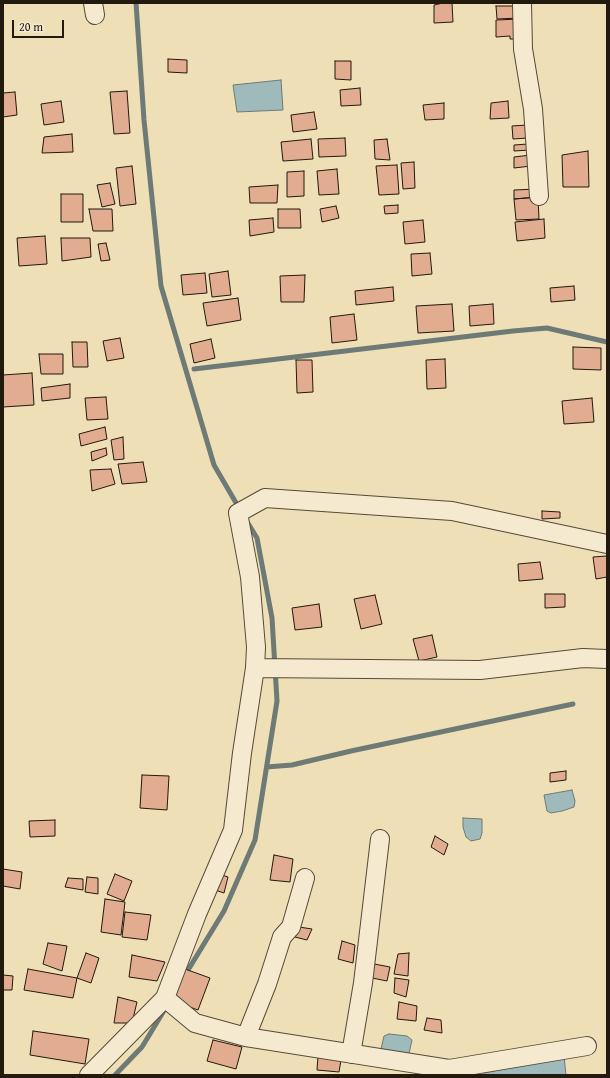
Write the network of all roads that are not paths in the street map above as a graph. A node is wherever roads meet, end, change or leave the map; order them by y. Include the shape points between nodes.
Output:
1 (522, 3) edge
2 (539, 196) dead end
3 (607, 544) edge
4 (607, 659) edge
5 (255, 668) junction
6 (380, 839) dead end
7 (305, 878) dead end
8 (165, 998) junction
9 (246, 1037) junction
10 (587, 1046) dead end
11 (351, 1054) junction
12 (89, 1075) edge

1 - 2 street via 523,49 533,109
3 - 5 street via 452,511 265,498 238,513 250,577 256,647
4 - 5 street via 583,658 480,670
5 - 8 street via 233,830
6 - 11 street via 363,983
7 - 9 street via 291,927 282,937
8 - 9 street via 195,1023
8 - 12 street
9 - 11 street
10 - 11 street via 449,1070

